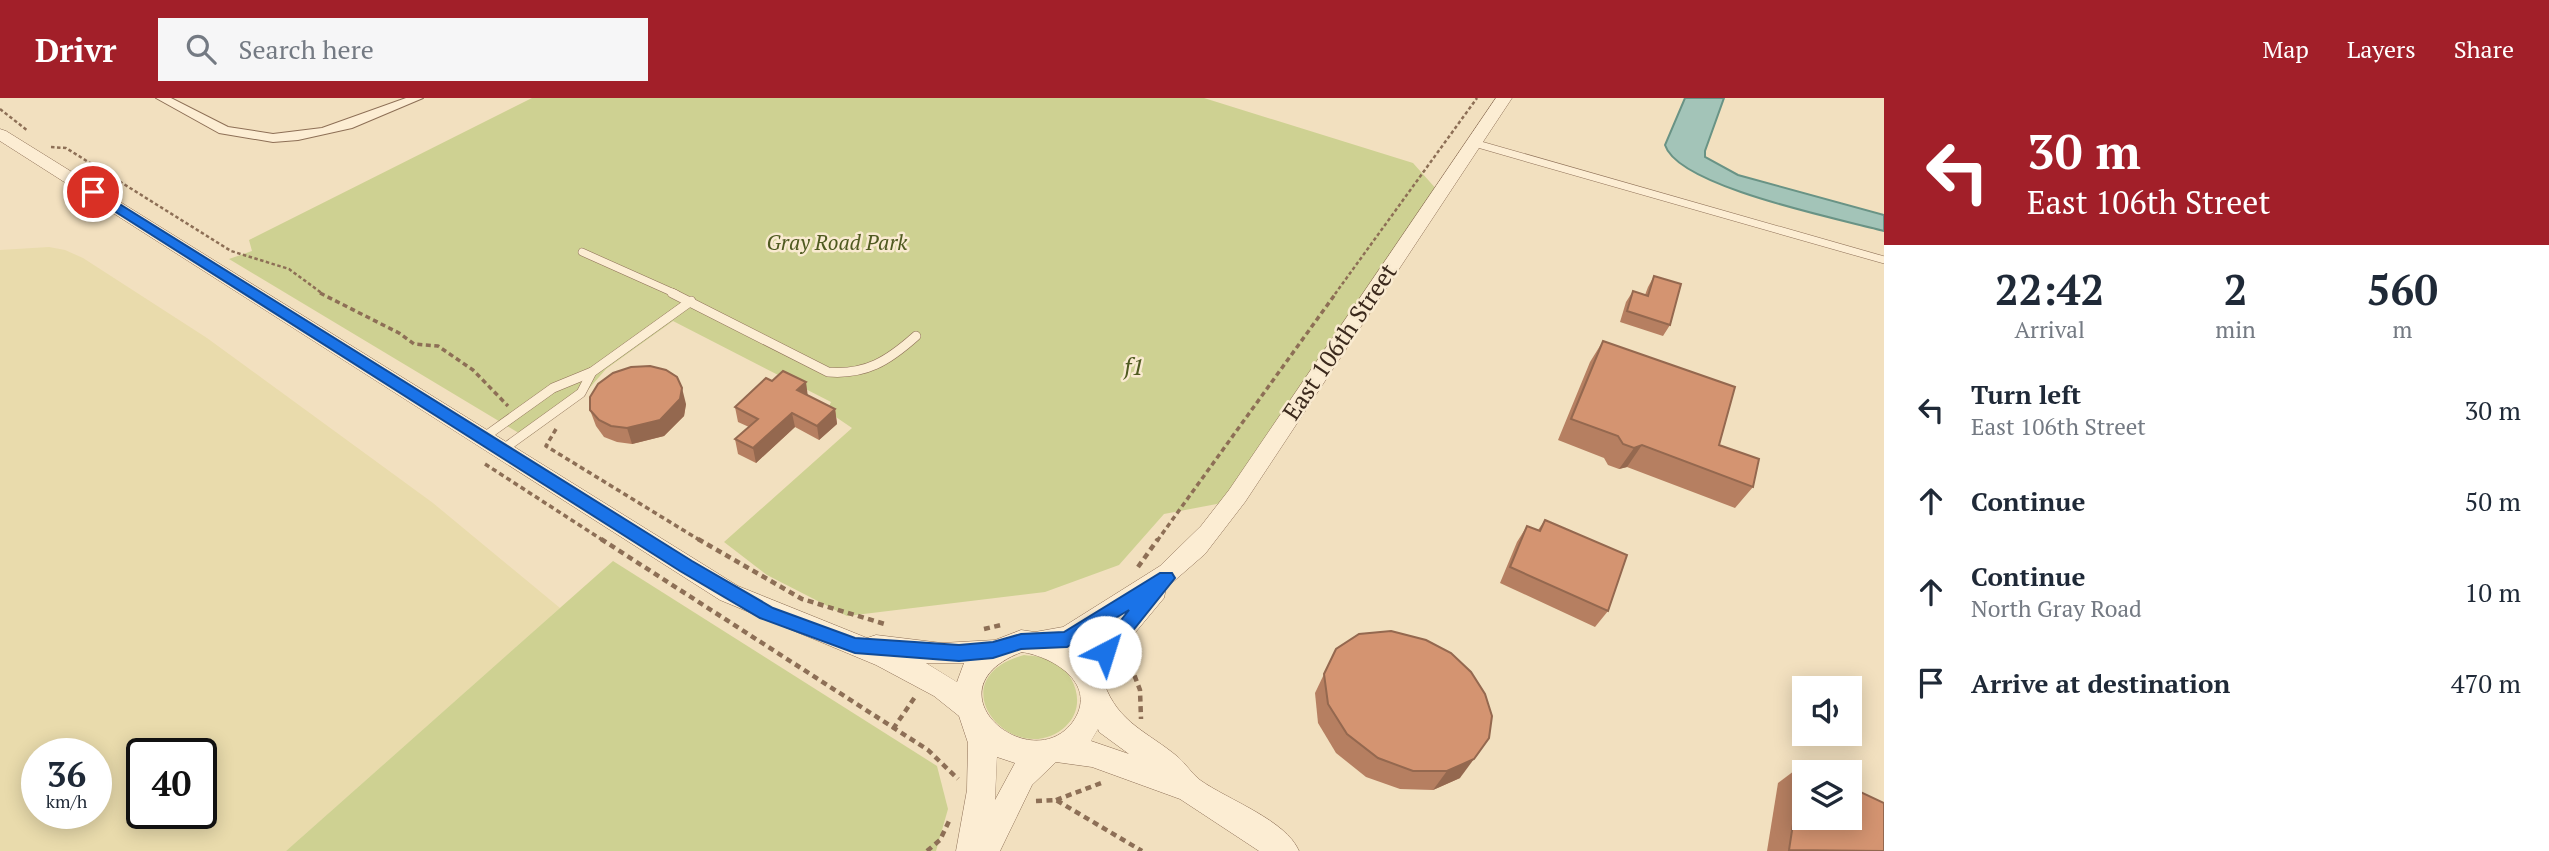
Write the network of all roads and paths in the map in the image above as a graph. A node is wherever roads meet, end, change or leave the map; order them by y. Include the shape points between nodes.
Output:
1 (417, 98) edge
2 (1476, 98) edge
3 (1504, 98) edge
4 (167, 99) edge
5 (0, 109) edge
6 (0, 134) edge
7 (32, 134) dead end
8 (1474, 143) junction
9 (45, 144) dead end
10 (231, 251) dead end
11 (582, 252) dead end
12 (1884, 260) edge
13 (691, 301) junction
14 (916, 336) dead end
15 (592, 372) junction
16 (548, 417) junction
17 (483, 438) junction
18 (502, 450) junction
19 (1130, 573) dead end
20 (1166, 578) junction
21 (1007, 624) dead end
22 (893, 626) dead end
23 (987, 640) junction
24 (1037, 642) junction
25 (855, 645) junction
26 (1124, 653) dead end
27 (1092, 686) junction
28 (920, 690) dead end
29 (974, 718) junction
30 (893, 729) dead end
31 (1139, 729) dead end
32 (1050, 751) junction
33 (1110, 776) dead end
34 (956, 779) dead end
35 (957, 789) dead end
36 (1189, 789) junction
37 (1029, 800) dead end
38 (1056, 800) junction
39 (953, 809) dead end
40 (927, 851) edge
41 (971, 851) edge
42 (984, 851) edge
43 (1142, 851) edge
44 (1284, 851) edge

1 - 4 street via 348,126 282,137 227,131
2 - 19 path via 1188,502
3 - 8 street, East 106th Street
5 - 7 path
6 - 17 street
8 - 12 lane
8 - 20 street, East 106th Street via 1229,508
9 - 10 path via 66,148
11 - 13 lane
13 - 14 lane via 828,372 869,372
13 - 15 lane
15 - 16 lane via 584,390
15 - 17 lane via 553,388
16 - 18 lane
16 - 22 path via 560,422 545,446 749,571 802,599
17 - 18 street
18 - 25 street via 729,593 776,617
20 - 24 street, East 106th Street via 1078,634
20 - 27 street, East 106th Street via 1109,645
21 - 23 path
23 - 24 street
23 - 25 street via 942,654
23 - 29 street via 967,690
24 - 27 street via 1074,658
25 - 29 street via 944,685
26 - 31 path via 1140,690
27 - 32 street via 1094,705 1082,732
27 - 36 street via 1109,723 1169,767
28 - 30 path
29 - 32 street via 1002,746
29 - 41 street via 984,749 984,784
32 - 36 street via 1092,754
32 - 42 street via 1022,776
33 - 38 path
34 - 35 path
36 - 44 street
37 - 38 path
38 - 43 path
39 - 40 path via 940,840

